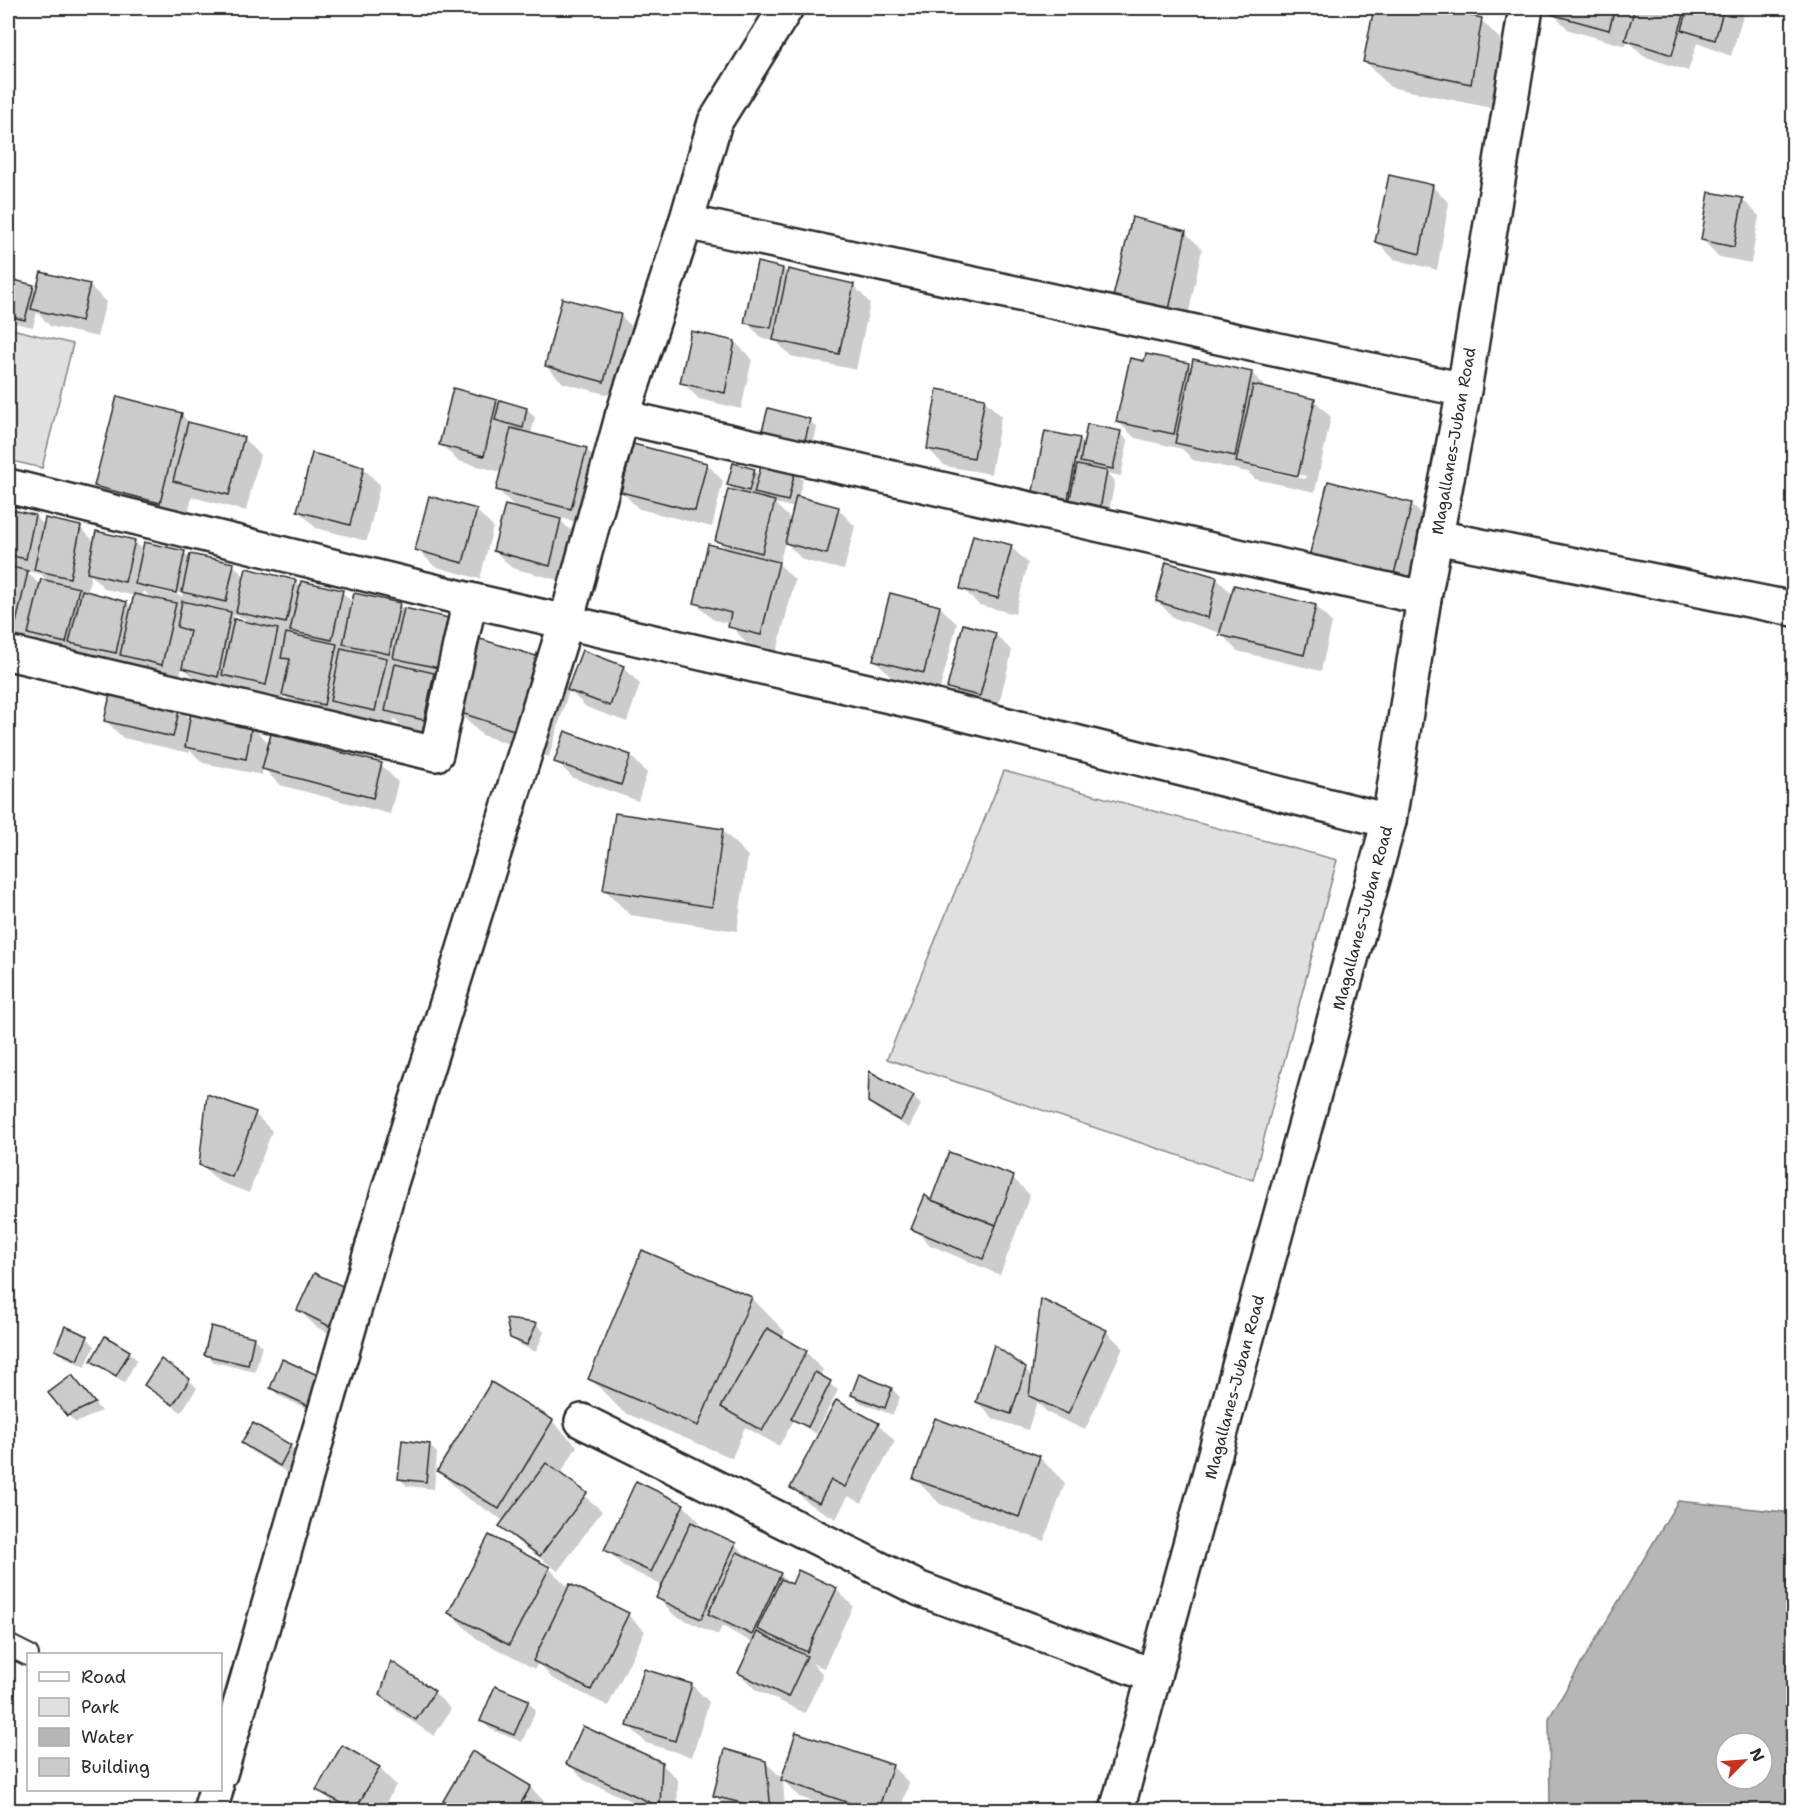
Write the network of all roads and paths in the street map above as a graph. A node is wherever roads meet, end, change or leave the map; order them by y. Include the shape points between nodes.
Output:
1 (786, 8) edge
2 (1526, 8) edge
3 (686, 222) junction
4 (1464, 390) junction
5 (622, 417) junction
6 (8, 486) edge
7 (1436, 537) junction
8 (1424, 598) junction
9 (470, 600) junction
10 (1794, 609) edge
11 (566, 622) junction
12 (8, 653) edge
13 (1389, 821) junction
14 (582, 1421) dead end
15 (8, 1645) edge
16 (27, 1654) edge
17 (1154, 1676) junction
18 (222, 1762) edge
19 (216, 1791) edge
20 (210, 1810) edge
21 (1117, 1810) edge

1 - 3 street via 715,122
2 - 4 street, Magallanes-Juban Road
3 - 4 street
3 - 5 street
4 - 7 street, Magallanes-Juban Road
5 - 8 street
5 - 11 street
6 - 9 street
7 - 8 street, Magallanes-Juban Road
7 - 10 street
8 - 13 street, Magallanes-Juban Road
9 - 11 street
9 - 12 street via 436,754
11 - 13 street via 924,704
11 - 18 street via 390,1186
13 - 17 street, Magallanes-Juban Road
14 - 17 street via 920,1589
15 - 16 lane
17 - 21 street, Magallanes-Juban Road
19 - 20 street

